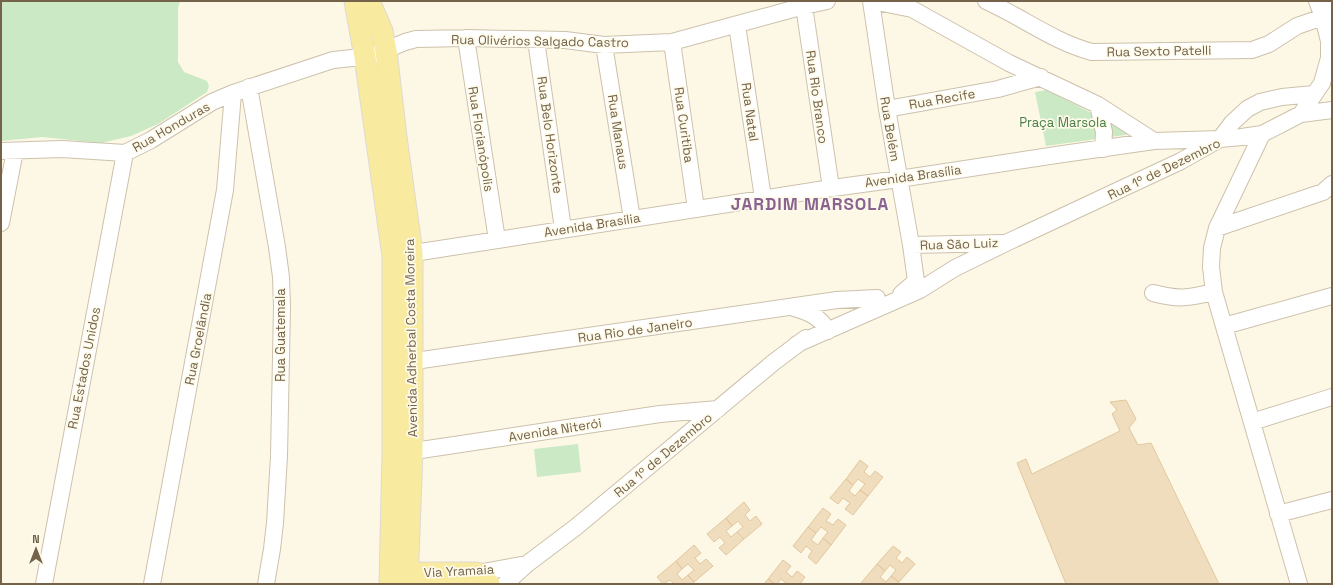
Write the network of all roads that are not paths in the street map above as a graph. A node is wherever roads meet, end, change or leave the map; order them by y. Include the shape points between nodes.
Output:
1 (355, 1) edge
2 (370, 1) edge
3 (827, 1) edge
4 (872, 1) edge
5 (986, 1) edge
6 (1317, 1) edge
7 (804, 6) junction
8 (1328, 11) edge
9 (737, 25) junction
10 (466, 38) junction
11 (536, 40) junction
12 (384, 41) junction
13 (672, 42) junction
14 (604, 45) junction
15 (364, 48) junction
16 (1009, 63) junction
17 (1041, 77) junction
18 (249, 87) junction
19 (998, 89) junction
20 (233, 93) junction
21 (1314, 94) junction
22 (1098, 105) junction
23 (887, 109) junction
24 (1332, 110) edge
25 (1301, 114) junction
26 (1262, 134) junction
27 (1220, 139) junction
28 (1154, 141) junction
29 (1103, 148) junction
30 (8, 151) edge
31 (125, 153) junction
32 (899, 179) junction
33 (1332, 184) edge
34 (831, 188) junction
35 (763, 198) junction
36 (696, 209) junction
37 (632, 219) junction
38 (1, 224) edge
39 (1217, 228) junction
40 (563, 229) junction
41 (497, 240) junction
42 (1008, 242) junction
43 (911, 245) junction
44 (402, 254) junction
45 (956, 268) junction
46 (916, 281) junction
47 (1214, 292) junction
48 (1153, 293) dead end
49 (1332, 296) edge
50 (884, 300) junction
51 (826, 302) junction
52 (791, 307) junction
53 (823, 324) junction
54 (1224, 326) junction
55 (403, 363) junction
56 (1332, 397) edge
57 (718, 409) junction
58 (1252, 422) junction
59 (403, 452) junction
60 (1332, 500) edge
61 (1278, 514) junction
62 (527, 564) junction
63 (398, 578) edge
64 (481, 580) edge
65 (44, 584) edge
66 (152, 584) edge
67 (266, 584) edge
68 (505, 584) edge
69 (1299, 584) edge

1 - 15 main road, Avenida Adherbal Costa Moreira
2 - 12 main road, Avenida Adherbal Costa Moreira
3 - 7 street, Rua Olivérios Salgado Castro
4 - 16 street via 912,9
4 - 23 street, Rua Belém
5 - 8 street, Rua Sexto Patelli via 1079,49 1092,52 1252,50 1269,44 1297,26
6 - 8 street, Rua 1º de Dezembro
7 - 9 street, Rua Olivérios Salgado Castro
7 - 34 street, Rua Rio Branco
8 - 21 street, Rua 1º de Dezembro via 1329,58 1322,83
9 - 13 street, Rua Olivérios Salgado Castro
9 - 35 street, Rua Natal
10 - 11 street, Rua Olivérios Salgado Castro
10 - 12 street, Rua Olivérios Salgado Castro
10 - 41 street, Rua Florianópolis
11 - 14 street, Rua Olivérios Salgado Castro via 565,40
11 - 40 street, Rua Belo Horizonte
12 - 15 street
12 - 15 street via 373,32
12 - 44 main road, Avenida Adherbal Costa Moreira via 396,137
13 - 14 street, Rua Olivérios Salgado Castro
13 - 36 street, Rua Curitiba
14 - 37 street, Rua Manaus
15 - 18 street, Rua Honduras
15 - 44 main road, Avenida Adherbal Costa Moreira
16 - 17 street
16 - 19 street
17 - 19 street, Rua Recife
17 - 22 street
18 - 20 street, Rua Honduras
18 - 67 street, Rua Guatemala via 277,247 282,307 279,456 275,523
19 - 23 street, Rua Recife
20 - 31 street, Rua Honduras via 212,102
20 - 66 street, Rua Groelândia via 226,190
21 - 25 street, Rua 1º de Dezembro
21 - 27 street via 1260,102 1246,109
22 - 28 street
22 - 29 street via 1104,132
23 - 32 street, Rua Belém
24 - 25 street
25 - 26 street, Rua 1º de Dezembro
26 - 27 street, Rua 1º de Dezembro
26 - 39 street
27 - 28 street, Avenida Brasília
27 - 42 street, Rua 1º de Dezembro via 1166,169
28 - 29 street, Avenida Brasília
29 - 32 street, Avenida Brasília
30 - 31 street, Rua Honduras via 62,149
30 - 38 street
31 - 65 street, Rua Estados Unidos
32 - 34 street, Avenida Brasília
32 - 43 street, Rua Belém
33 - 39 street via 1323,192
34 - 35 street, Avenida Brasília
35 - 36 street, Avenida Brasília
36 - 37 street, Avenida Brasília
37 - 40 street, Avenida Brasília
39 - 47 street via 1211,267
40 - 41 street, Avenida Brasília
41 - 44 street, Avenida Brasília
42 - 43 street, Rua São Luiz
42 - 45 street, Rua 1º de Dezembro
43 - 46 street, Rua Belém
44 - 55 main road, Avenida Adherbal Costa Moreira
45 - 46 street, Rua 1º de Dezembro
45 - 50 street, Rua 1º de Dezembro via 920,290
46 - 50 street
47 - 48 street via 1182,298
47 - 54 street
49 - 54 street
50 - 51 street, Rua Rio de Janeiro
50 - 53 street, Rua 1º de Dezembro
51 - 52 street, Rua Rio de Janeiro
51 - 53 street via 822,307
52 - 53 street via 812,314
52 - 55 street, Rua Rio de Janeiro
53 - 57 street, Rua 1º de Dezembro
54 - 58 street
55 - 59 main road, Avenida Adherbal Costa Moreira
56 - 58 street
57 - 59 street, Avenida Niterói via 660,414
57 - 62 street, Rua 1º de Dezembro via 576,527
58 - 61 street
59 - 63 main road, Avenida Adherbal Costa Moreira
60 - 61 street
61 - 69 street
62 - 64 street, Via Yramaia
62 - 68 street, Rua 1º de Dezembro
63 - 64 main road, Via Yramaia

